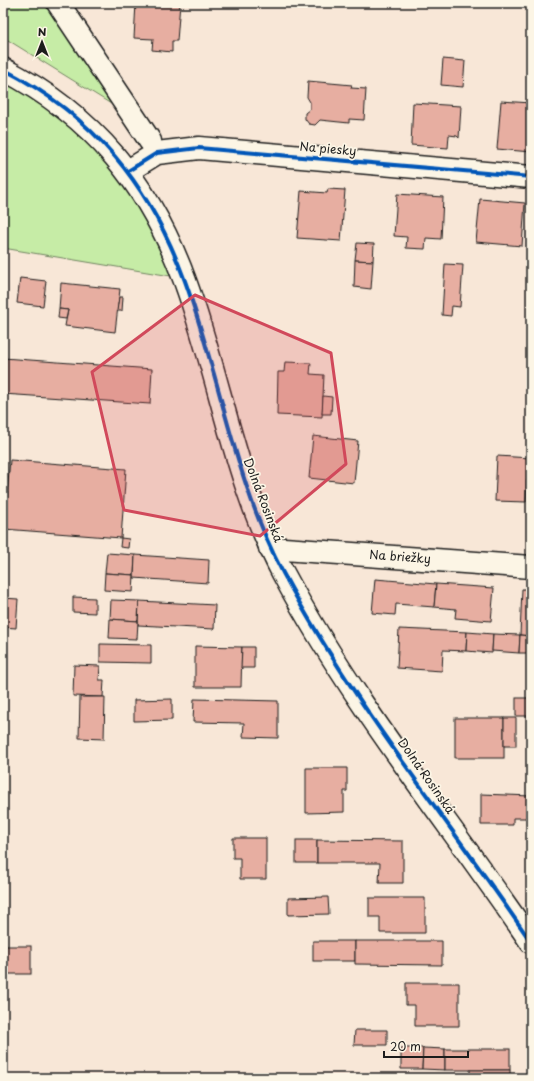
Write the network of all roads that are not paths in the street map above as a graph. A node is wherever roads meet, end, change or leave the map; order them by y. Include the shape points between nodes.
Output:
1 (58, 3) edge
2 (3, 68) edge
3 (150, 141) dead end
4 (128, 171) junction
5 (531, 177) edge
6 (270, 548) junction
7 (531, 567) edge
8 (531, 942) edge

1 - 3 street
2 - 4 street, Dolná Rosinská via 57,102 87,125
4 - 5 street, Na piesky via 156,152 199,148
4 - 6 street, Dolná Rosinská via 166,237 185,280 240,470
6 - 7 street, Na briežky
6 - 8 street, Dolná Rosinská via 334,660

